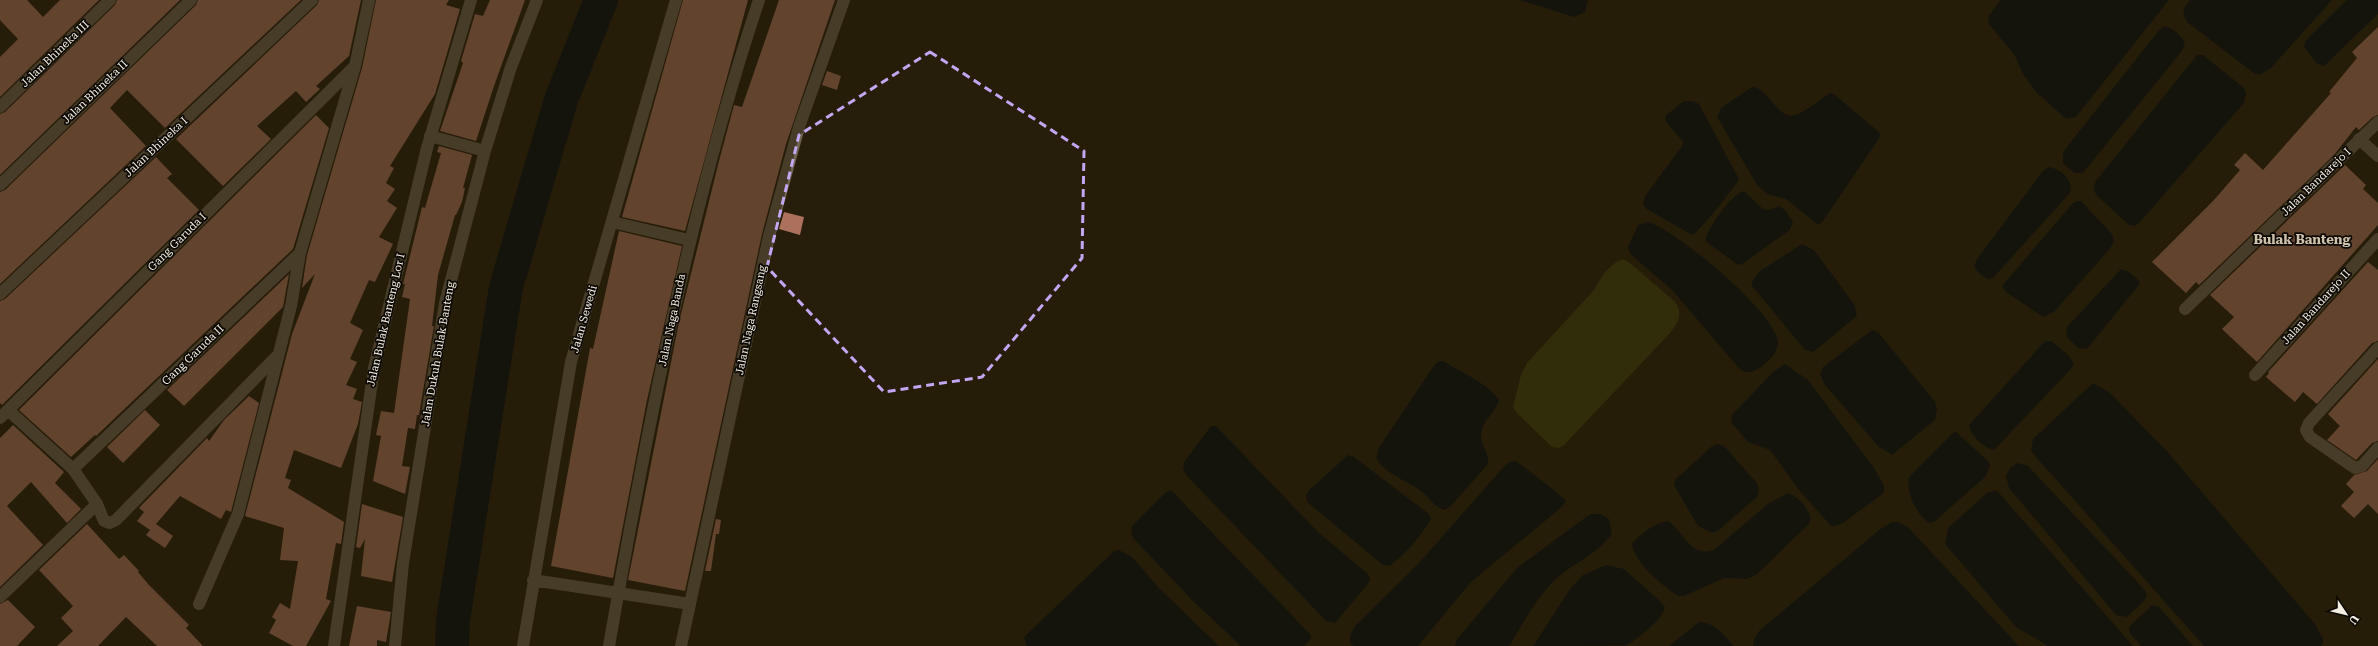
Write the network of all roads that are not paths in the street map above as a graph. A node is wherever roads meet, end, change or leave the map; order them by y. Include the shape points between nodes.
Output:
1 (110, 0) edge
2 (191, 0) edge
3 (312, 0) edge
4 (369, 0) edge
5 (471, 0) edge
6 (537, 0) edge
7 (676, 0) edge
8 (759, 0) edge
9 (844, 0) edge
10 (355, 66) junction
11 (0, 107) edge
12 (2378, 122) edge
13 (430, 136) junction
14 (2359, 139) junction
15 (485, 151) junction
16 (2378, 156) edge
17 (0, 185) edge
18 (612, 222) junction
19 (2378, 239) edge
20 (689, 240) junction
21 (300, 253) junction
22 (0, 294) edge
23 (2185, 309) dead end
24 (2378, 348) edge
25 (277, 356) junction
26 (2255, 375) dead end
27 (4, 414) edge
28 (2378, 448) edge
29 (73, 469) junction
30 (97, 504) junction
31 (533, 580) junction
32 (618, 592) junction
33 (0, 597) edge
34 (199, 604) dead end
35 (690, 604) junction
36 (334, 646) edge
37 (395, 646) edge
38 (522, 646) edge
39 (609, 646) edge
40 (681, 646) edge

1 - 11 street, Jalan Bhineka III
2 - 17 street, Jalan Bhineka II
3 - 22 street, Jalan Bhineka I
4 - 10 street
5 - 13 street, Jalan Bulak Banteng Lor I
6 - 15 street, Jalan Dukuh Bulak Banteng via 511,67
7 - 18 street, Jalan Sewedi
8 - 20 street, Jalan Naga Banda
9 - 35 street, Jalan Naga Rangsang via 799,127 768,236
10 - 21 street
10 - 27 street, Gang Garuda I
12 - 14 street, Jalan Bandarejo I
13 - 15 street
13 - 36 street, Jalan Bulak Banteng Lor I via 374,368
14 - 16 street
14 - 23 street, Jalan Bandarejo I
15 - 37 street, Jalan Dukuh Bulak Banteng via 445,303 403,563
18 - 20 street
18 - 31 street, Jalan Sewedi via 571,362
19 - 26 street, Jalan Bandarejo II
20 - 32 street, Jalan Naga Banda
21 - 25 street via 291,306
21 - 29 street, Gang Garuda II
24 - 28 street via 2309,423 2306,430 2310,437 2355,468 2362,466
25 - 30 street via 116,520 110,523 104,521
25 - 34 street via 238,514
27 - 29 street
29 - 30 street
30 - 33 street
31 - 32 street
31 - 38 street, Jalan Sewedi
32 - 35 street
32 - 39 street, Jalan Naga Banda
35 - 40 street, Jalan Naga Rangsang

